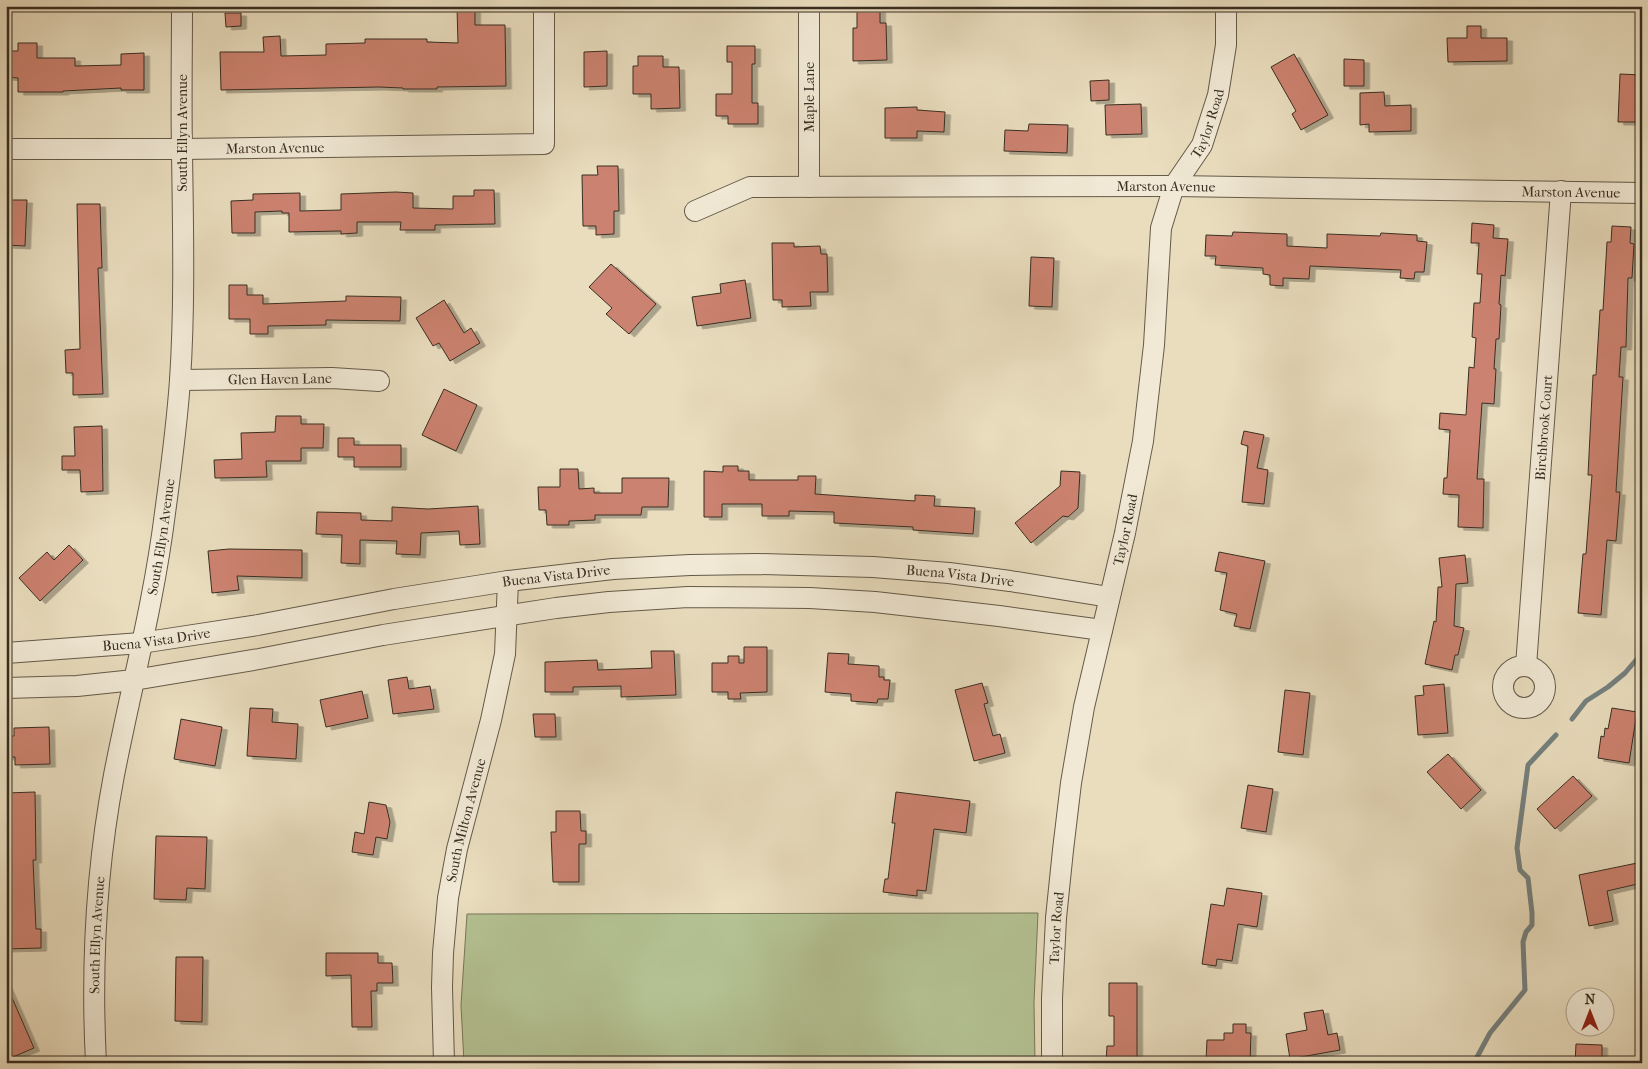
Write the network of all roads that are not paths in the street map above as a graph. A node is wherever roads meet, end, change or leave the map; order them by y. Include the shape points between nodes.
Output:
1 (182, 6) edge
2 (544, 6) edge
3 (809, 6) edge
4 (1226, 6) edge
5 (6, 149) edge
6 (182, 149) junction
7 (1174, 186) junction
8 (809, 187) junction
9 (1561, 191) junction
10 (1642, 193) edge
11 (695, 211) dead end
12 (180, 380) junction
13 (379, 381) dead end
14 (508, 581) junction
15 (1110, 597) junction
16 (508, 615) junction
17 (1102, 630) junction
18 (141, 644) junction
19 (6, 653) edge
20 (1526, 666) dead end
21 (134, 680) junction
22 (6, 688) edge
23 (96, 1063) edge
24 (444, 1063) edge
25 (1052, 1063) edge

1 - 6 street, South Ellyn Avenue
2 - 6 street, Marston Avenue via 544,144
3 - 8 street, Maple Lane
4 - 7 street, Taylor Road via 1226,45 1218,95 1202,145
5 - 6 street, Marston Avenue
6 - 12 street, South Ellyn Avenue via 184,266
7 - 8 street, Marston Avenue
7 - 9 street, Marston Avenue
7 - 15 street, Taylor Road via 1161,228 1154,345 1143,441
8 - 11 street, Marston Avenue via 750,186
9 - 10 street, Marston Avenue
9 - 20 street, Birchbrook Court
12 - 13 street, Glen Haven Lane via 332,378
12 - 18 street, South Ellyn Avenue via 165,516
14 - 15 street, Buena Vista Drive via 612,569 818,565 948,573
14 - 16 street, South Milton Avenue
14 - 18 street, Buena Vista Drive
15 - 17 street, Taylor Road
16 - 17 street via 609,602 688,597 810,598 875,602
16 - 21 street
16 - 24 street, South Milton Avenue via 505,654 448,898 442,987
17 - 25 street, Taylor Road via 1084,707 1062,850 1052,998
18 - 19 street, Buena Vista Drive
18 - 21 street, South Ellyn Avenue
21 - 22 street
21 - 23 street, South Ellyn Avenue via 105,830 98,895 94,960

